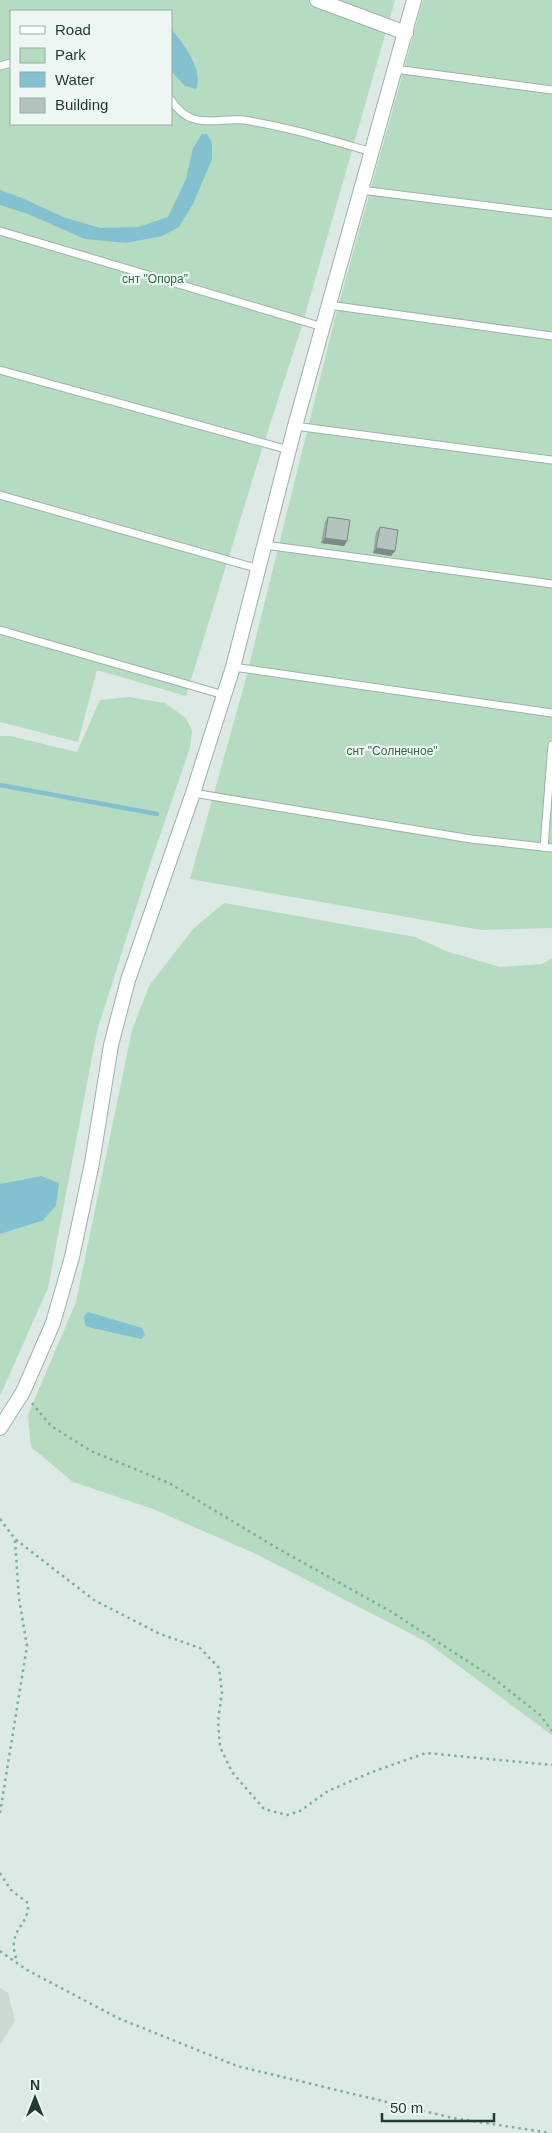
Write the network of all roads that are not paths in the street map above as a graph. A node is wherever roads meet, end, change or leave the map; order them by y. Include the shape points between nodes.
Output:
1 (317, 0) edge
2 (414, 0) edge
3 (406, 33) junction
4 (396, 69) junction
5 (552, 90) edge
6 (172, 101) edge
7 (372, 152) junction
8 (361, 190) junction
9 (552, 214) edge
10 (0, 231) edge
11 (329, 305) junction
12 (323, 327) junction
13 (552, 336) edge
14 (0, 370) edge
15 (295, 426) junction
16 (289, 450) junction
17 (552, 460) edge
18 (0, 495) edge
19 (265, 545) junction
20 (259, 569) junction
21 (552, 584) edge
22 (0, 630) edge
23 (233, 667) junction
24 (224, 695) junction
25 (552, 713) edge
26 (552, 745) edge
27 (193, 793) junction
28 (548, 847) edge
29 (0, 1428) edge

1 - 3 street
2 - 3 street
3 - 4 street
4 - 5 lane
4 - 7 street
6 - 7 lane via 179,111 207,122 239,119 278,126
7 - 8 street
8 - 9 lane
8 - 11 street
10 - 12 lane
11 - 12 street
11 - 13 lane
12 - 15 street
14 - 16 lane
15 - 16 street
15 - 17 lane
16 - 19 street
18 - 20 lane
19 - 20 street
19 - 21 lane
20 - 23 street
22 - 24 lane
23 - 24 street
23 - 25 lane
24 - 27 street
26 - 28 lane
27 - 28 lane via 471,840
27 - 29 street via 128,980 112,1045 72,1257 52,1323 23,1392

